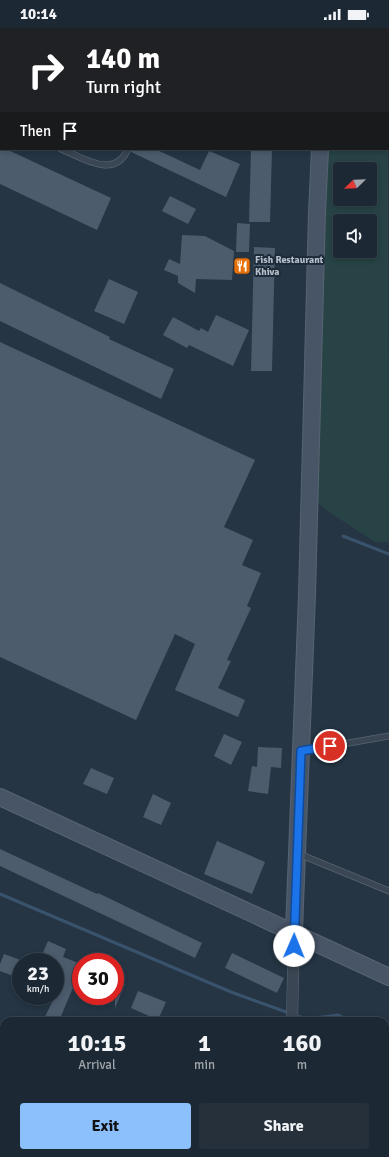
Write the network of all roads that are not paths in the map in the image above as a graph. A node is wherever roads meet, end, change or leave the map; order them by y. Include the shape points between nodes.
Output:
1 (64, 150) edge
2 (128, 150) edge
3 (320, 150) edge
4 (389, 736) edge
5 (301, 751) junction
6 (0, 797) edge
7 (297, 853) junction
8 (389, 891) edge
9 (294, 931) junction
10 (388, 974) edge
11 (292, 1017) edge

1 - 2 lane via 104,166 114,165 124,158
3 - 5 main road
4 - 5 lane
5 - 7 main road
6 - 9 main road
7 - 8 lane
7 - 9 main road
9 - 10 main road
9 - 11 street

